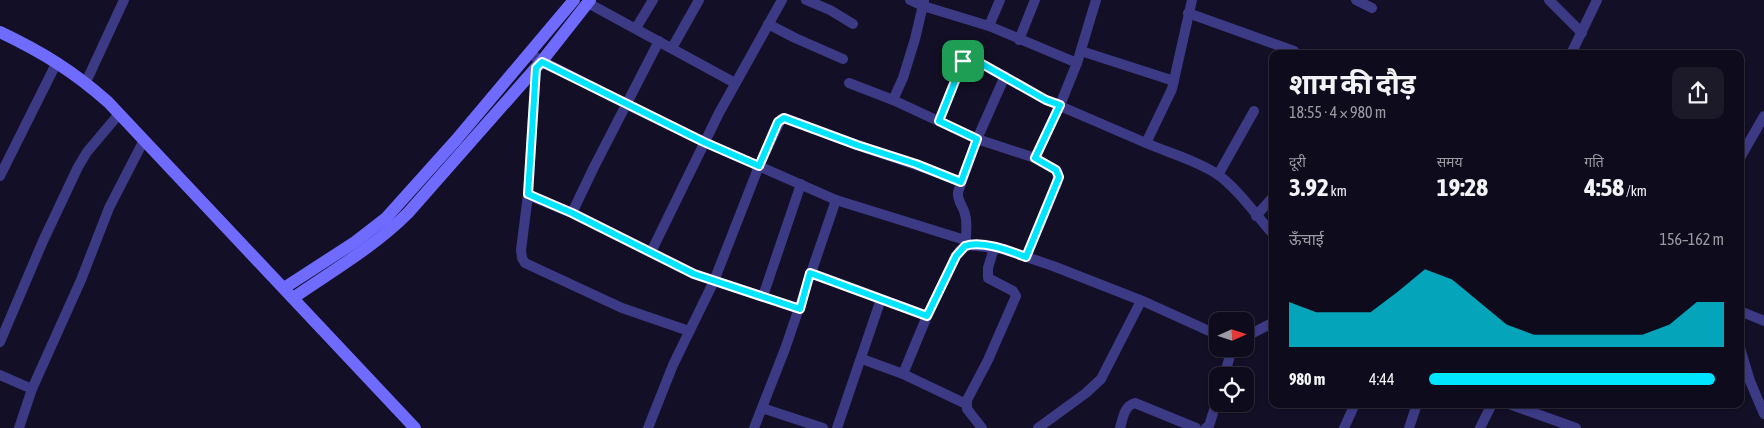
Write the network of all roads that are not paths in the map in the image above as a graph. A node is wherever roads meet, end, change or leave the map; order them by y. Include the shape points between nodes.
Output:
1 (124, 0) edge
2 (574, 0) edge
3 (653, 0) edge
4 (698, 0) edge
5 (782, 0) edge
6 (806, 0) edge
7 (910, 0) edge
8 (1000, 0) edge
9 (1035, 0) edge
10 (1096, 0) edge
11 (1192, 0) edge
12 (1356, 0) edge
13 (1549, 0) edge
14 (1597, 0) edge
15 (589, 2) edge
16 (924, 3) edge
17 (1372, 8) dead end
18 (1188, 13) junction
19 (768, 24) junction
20 (853, 24) dead end
21 (989, 26) junction
22 (636, 28) junction
23 (0, 32) edge
24 (1582, 33) junction
25 (1020, 40) junction
26 (659, 41) junction
27 (672, 48) junction
28 (1291, 50) edge
29 (1573, 50) edge
30 (1081, 51) junction
31 (529, 53) junction
32 (843, 59) dead end
33 (58, 62) junction
34 (1077, 63) junction
35 (539, 65) junction
36 (1005, 76) junction
37 (1174, 81) junction
38 (86, 82) junction
39 (735, 83) junction
40 (848, 83) dead end
41 (893, 100) junction
42 (626, 104) junction
43 (1060, 105) junction
44 (1254, 111) dead end
45 (119, 114) junction
46 (1764, 116) edge
47 (939, 121) junction
48 (977, 139) junction
49 (144, 140) junction
50 (704, 142) junction
51 (1146, 143) junction
52 (1744, 151) edge
53 (1035, 158) junction
54 (759, 166) junction
55 (1218, 175) junction
56 (0, 176) edge
57 (961, 182) junction
58 (800, 184) junction
59 (528, 194) junction
60 (836, 200) junction
61 (1269, 201) edge
62 (572, 213) junction
63 (1256, 216) junction
64 (1269, 230) edge
65 (965, 243) junction
66 (994, 248) junction
67 (651, 252) junction
68 (1026, 257) junction
69 (810, 273) junction
70 (714, 281) junction
71 (288, 293) junction
72 (763, 296) junction
73 (881, 298) junction
74 (1141, 301) junction
75 (800, 309) junction
76 (1744, 313) edge
77 (927, 316) junction
78 (1764, 321) edge
79 (1269, 325) edge
80 (689, 331) junction
81 (1209, 331) edge
82 (1254, 332) edge
83 (0, 342) edge
84 (862, 359) junction
85 (1744, 361) edge
86 (903, 374) junction
87 (1, 379) edge
88 (32, 389) junction
89 (966, 404) junction
90 (762, 408) junction
91 (1353, 408) edge
92 (1416, 408) edge
93 (1490, 408) edge
94 (1520, 408) edge
95 (1213, 412) edge
96 (1764, 414) edge
97 (19, 428) edge
98 (415, 428) edge
99 (648, 428) edge
100 (754, 428) edge
101 (823, 428) edge
102 (837, 428) edge
103 (982, 428) edge
104 (1038, 428) edge
105 (1120, 428) edge
106 (1196, 428) edge
107 (1207, 428) edge
108 (1344, 428) edge
109 (1408, 428) edge
110 (1480, 428) edge
111 (1576, 428) edge

1 - 38 street
2 - 31 street
3 - 22 street
4 - 27 street
5 - 19 street
6 - 20 street
7 - 16 street
8 - 21 street
9 - 25 street
10 - 30 street
11 - 18 street
12 - 17 street
13 - 24 street
14 - 24 street
15 - 22 street
15 - 35 street
16 - 21 street
16 - 41 street via 911,53
18 - 28 street
18 - 37 street
19 - 32 street
19 - 39 street
21 - 25 street
22 - 26 street
23 - 33 street
24 - 29 street
25 - 34 street
26 - 27 street
26 - 42 street
27 - 39 street
30 - 34 street
30 - 37 street
31 - 35 street
31 - 71 street via 386,218
33 - 38 street
33 - 56 street
34 - 43 street
35 - 42 street
35 - 59 street
35 - 71 street via 394,227 362,252
36 - 43 street
36 - 47 street via 971,57 965,58
36 - 48 street
37 - 51 street via 1170,96
38 - 45 street
39 - 50 street
40 - 41 street
41 - 47 street
42 - 50 street
42 - 62 street
43 - 51 street
43 - 53 street
44 - 55 street
45 - 49 street
45 - 83 street via 78,167
46 - 52 street
47 - 48 street
48 - 53 street
48 - 57 street
49 - 71 street
49 - 88 street via 109,208
50 - 54 street
50 - 67 street
51 - 55 street via 1204,166
53 - 68 street via 1056,170 1059,177
54 - 57 street via 778,122 784,118
54 - 58 street
54 - 70 street
55 - 63 street
57 - 65 street via 958,198 965,214
58 - 60 street
58 - 72 street
59 - 62 street
59 - 80 street via 520,250 525,263 622,308
60 - 65 street
60 - 69 street
61 - 63 street
62 - 67 street
63 - 64 street
65 - 66 street
65 - 77 street
66 - 68 street
66 - 89 street via 988,278 1013,291 1016,296
67 - 70 street
68 - 74 street
69 - 73 street
69 - 75 street
70 - 72 street
70 - 80 street
71 - 98 street
72 - 75 street
73 - 77 street
73 - 84 street
74 - 81 street
74 - 104 street via 1100,379
75 - 90 street
76 - 78 street
77 - 86 street
79 - 82 street
80 - 99 street
84 - 86 street
84 - 102 street
85 - 96 street
86 - 89 street
87 - 88 street
88 - 97 street
89 - 103 street
90 - 100 street
90 - 101 street
91 - 108 street
92 - 109 street
93 - 110 street
94 - 111 street
95 - 107 street
105 - 106 street via 1126,408 1135,403

